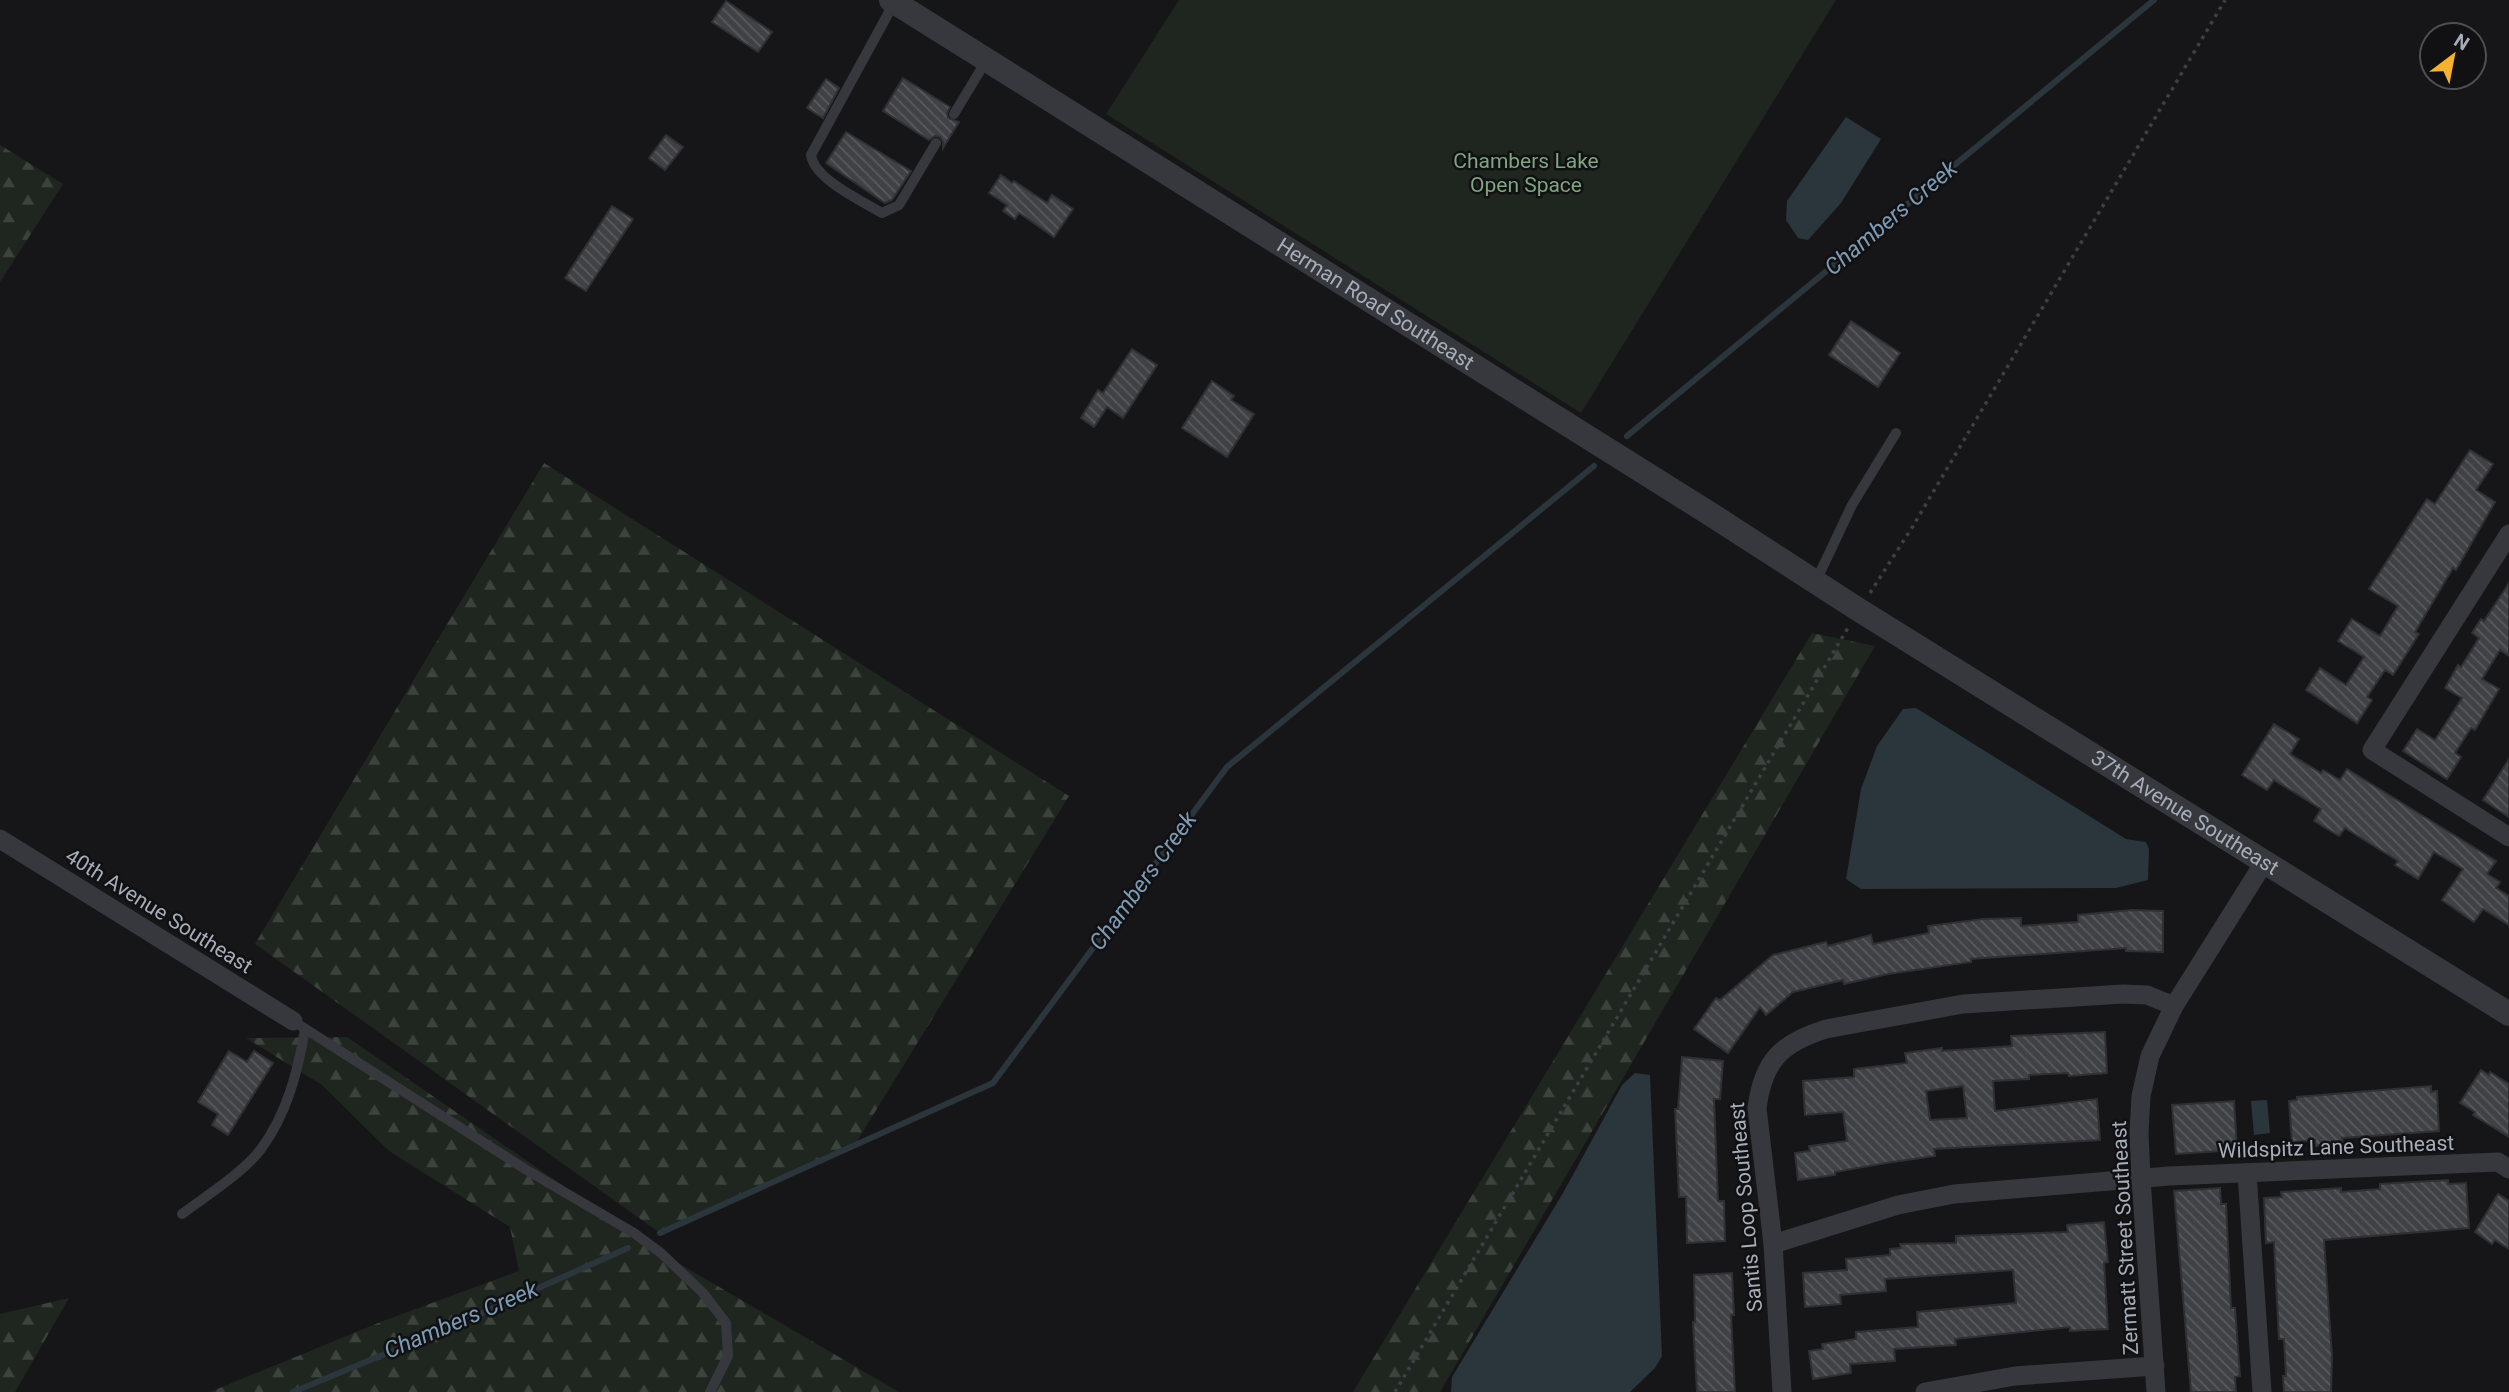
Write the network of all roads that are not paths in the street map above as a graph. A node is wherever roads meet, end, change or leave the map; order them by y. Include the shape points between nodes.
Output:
1 (893, 1) edge
2 (987, 60) junction
3 (954, 114) dead end
4 (936, 143) dead end
5 (1896, 432) dead end
6 (2509, 534) edge
7 (1816, 581) junction
8 (1860, 609) joint
9 (2509, 837) edge
10 (0, 839) edge
11 (2265, 861) junction
12 (2174, 1006) junction
13 (2509, 1014) edge
14 (299, 1025) junction
15 (2509, 1169) edge
16 (2247, 1173) junction
17 (2141, 1178) junction
18 (182, 1214) dead end
19 (1773, 1244) junction
20 (2155, 1366) junction
21 (710, 1392) edge
22 (1783, 1392) edge
23 (1925, 1392) edge
24 (2157, 1392) edge
25 (2262, 1392) edge

1 - 2 street, Herman Road Southeast
1 - 4 lane via 811,155 812,164 882,214 899,205
2 - 3 lane
2 - 7 street, Herman Road Southeast
5 - 7 lane via 1852,505
6 - 9 street via 2372,750
7 - 8 street, Herman Road Southeast
8 - 11 street, 37th Avenue Southeast
10 - 14 street, 40th Avenue Southeast
11 - 12 street, Zermatt Street Southeast
11 - 13 street, 37th Avenue Southeast
12 - 17 street, Zermatt Street Southeast via 2150,1056 2141,1096
12 - 19 street, Santis Loop Southeast via 2147,995 2123,994 1963,1004 1848,1024 1794,1041 1767,1069 1757,1108
14 - 18 lane via 290,1094 261,1150
14 - 21 lane via 661,1253 703,1293 726,1323 728,1356
15 - 16 street, Wildspitz Lane Southeast via 2498,1163
16 - 17 street, Wildspitz Lane Southeast
16 - 25 street
17 - 19 street, Wildspitz Lane Southeast via 1954,1194 1885,1209
17 - 20 street, Zermatt Street Southeast
19 - 22 street, Santis Loop Southeast
20 - 23 street via 2015,1376
20 - 24 street, Zermatt Street Southeast

